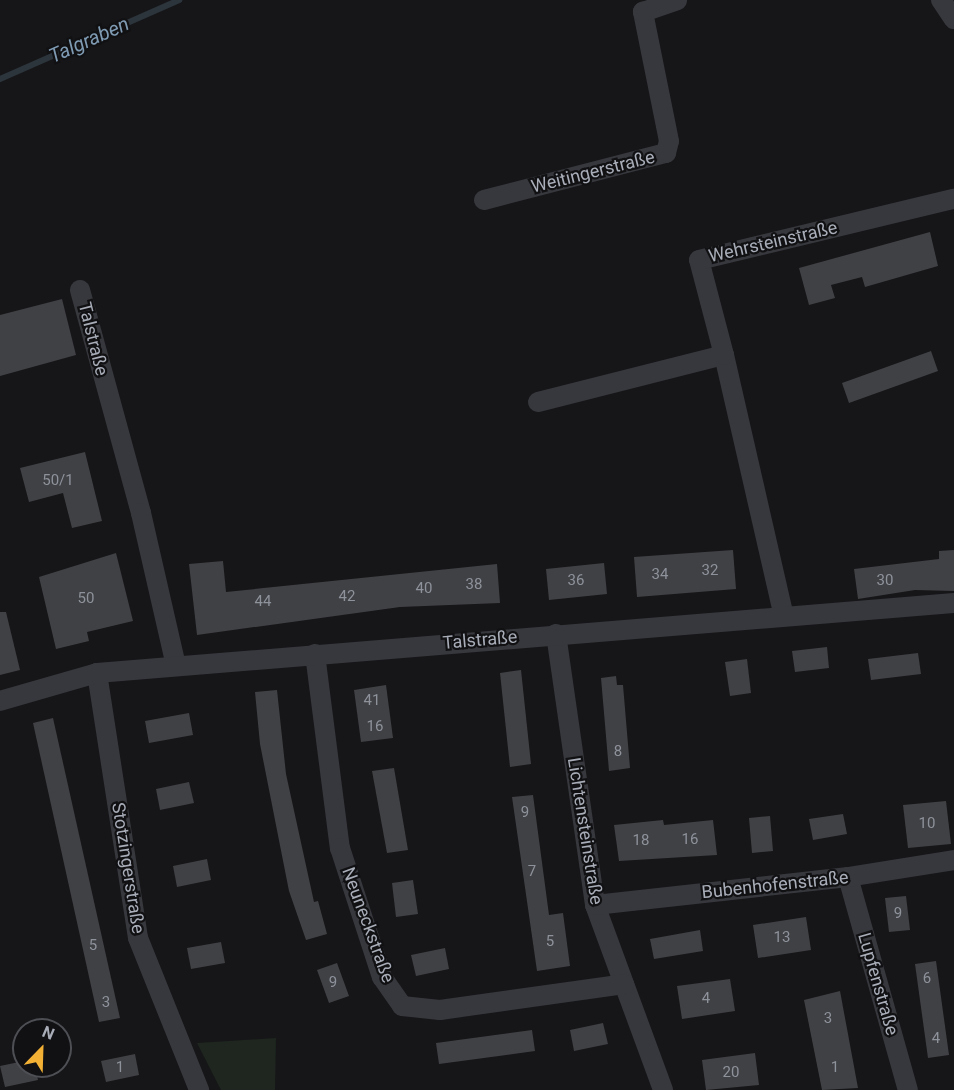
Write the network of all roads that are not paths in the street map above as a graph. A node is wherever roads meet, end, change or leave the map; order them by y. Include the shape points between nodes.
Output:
1 (677, 0) edge
2 (941, 0) edge
3 (954, 19) edge
4 (954, 199) edge
5 (484, 200) dead end
6 (80, 290) dead end
7 (724, 355) junction
8 (538, 402) dead end
9 (954, 603) edge
10 (784, 616) junction
11 (556, 634) junction
12 (315, 654) junction
13 (176, 666) junction
14 (97, 673) junction
15 (0, 701) edge
16 (954, 860) edge
17 (848, 877) junction
18 (595, 905) junction
19 (624, 984) junction
20 (199, 1090) edge
21 (663, 1090) edge
22 (908, 1090) edge

1 - 5 street, Weitingerstraße via 644,12 669,141 666,153
2 - 3 street
4 - 7 street, Wehrsteinstraße via 699,260
6 - 13 street, Talstraße via 141,513
7 - 8 street
7 - 10 street
9 - 10 street, Talstraße
10 - 11 street, Talstraße
11 - 12 street, Talstraße
11 - 18 street, Lichtensteinstraße
12 - 13 street, Talstraße
12 - 19 street, Neuneckstraße via 340,848 382,977 402,1006 440,1010
13 - 14 street, Talstraße
14 - 15 street, Talstraße
14 - 20 street, Stotzingerstraße via 138,938
16 - 17 street, Bubenhofenstraße
17 - 18 street, Bubenhofenstraße
17 - 22 street, Lupfenstraße
18 - 19 street, Lichtensteinstraße
19 - 21 street, Lichtensteinstraße

